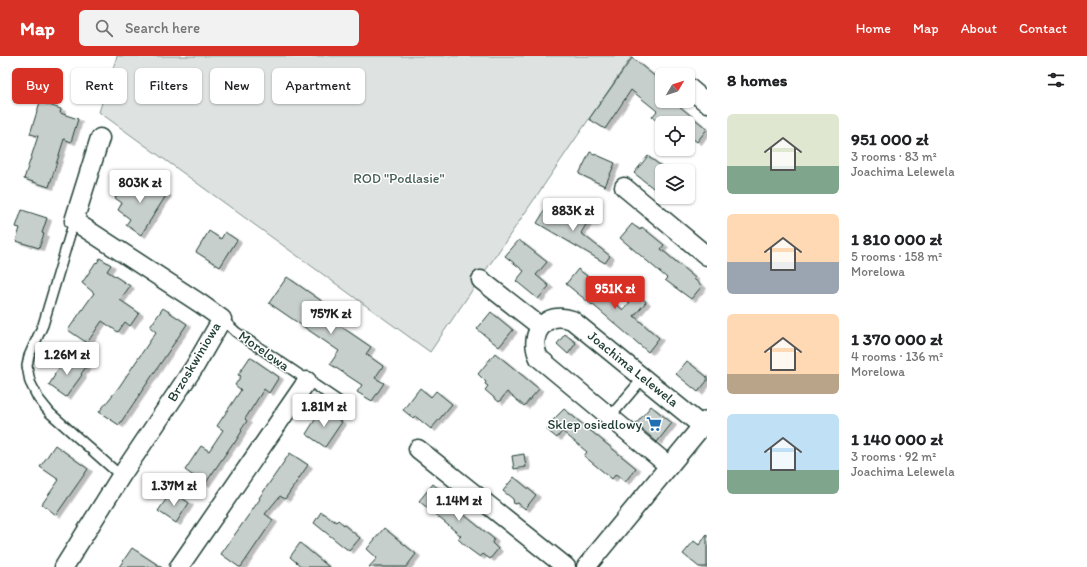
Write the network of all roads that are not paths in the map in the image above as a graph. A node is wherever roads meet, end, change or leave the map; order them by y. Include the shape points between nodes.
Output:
1 (695, 93) edge
2 (707, 103) edge
3 (100, 138) dead end
4 (624, 187) dead end
5 (74, 221) junction
6 (707, 256) edge
7 (481, 280) dead end
8 (222, 319) junction
9 (541, 327) junction
10 (643, 378) junction
11 (307, 381) junction
12 (340, 402) dead end
13 (610, 417) junction
14 (705, 423) edge
15 (418, 449) dead end
16 (669, 466) junction
17 (121, 476) junction
18 (64, 567) edge
19 (179, 567) edge
20 (566, 567) edge
21 (586, 567) edge

1 - 2 street
3 - 5 street
4 - 6 street
5 - 8 street, Brzoskwiniowa
5 - 17 lane via 43,325 27,366 30,382 50,413
7 - 9 street
8 - 11 lane, Morelowa via 236,332
8 - 17 street, Brzoskwiniowa via 195,366
9 - 10 street, Joachima Lelewela via 548,320 572,320
9 - 13 street via 536,335 535,344 539,358
10 - 13 lane
10 - 14 street, Joachima Lelewela
11 - 12 lane, Morelowa
11 - 19 street
13 - 16 street
14 - 16 street, Joachima Lelewela
15 - 20 street
16 - 21 street, Joachima Lelewela
17 - 18 street, Brzoskwiniowa

